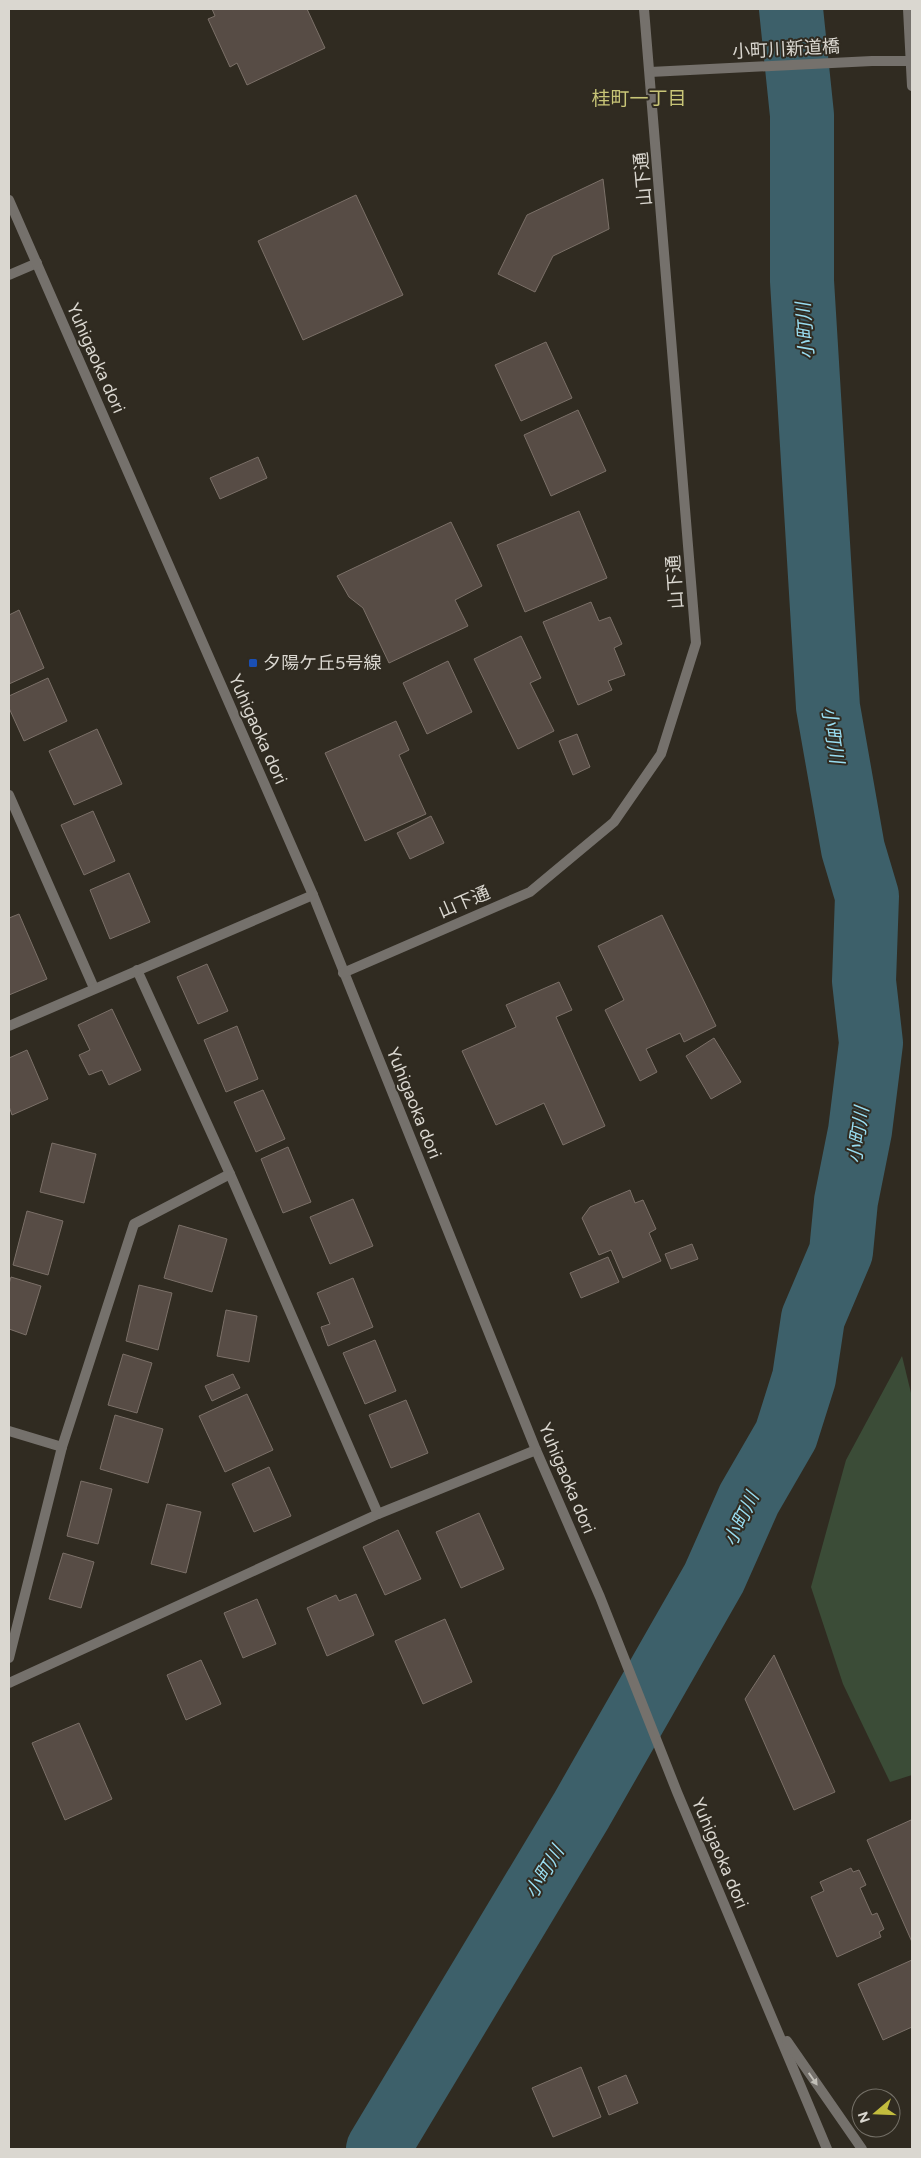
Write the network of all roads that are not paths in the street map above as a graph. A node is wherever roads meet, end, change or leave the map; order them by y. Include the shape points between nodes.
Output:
1 (644, 9) edge
2 (908, 9) edge
3 (911, 61) edge
4 (650, 72) junction
5 (912, 86) edge
6 (9, 200) edge
7 (37, 263) junction
8 (9, 276) edge
9 (9, 795) edge
10 (313, 895) junction
11 (137, 970) junction
12 (343, 973) junction
13 (94, 988) junction
14 (9, 1026) edge
15 (230, 1174) junction
16 (9, 1431) edge
17 (62, 1447) junction
18 (536, 1450) junction
19 (378, 1514) junction
20 (9, 1658) edge
21 (9, 1683) edge
22 (775, 2024) junction
23 (827, 2149) edge
24 (862, 2149) edge

1 - 4 street, 山下通
2 - 3 street
3 - 4 street, 小町川新道橋
3 - 5 street
4 - 12 street, 山下通 via 696,643 660,754 614,822 530,892
6 - 7 street, Yuhigaoka dori
7 - 8 street
7 - 10 street, Yuhigaoka dori
9 - 13 street
10 - 11 street
10 - 12 street, Yuhigaoka dori
11 - 13 street
11 - 15 street
12 - 18 street, Yuhigaoka dori
13 - 14 street
15 - 17 street via 134,1224
15 - 19 street
16 - 17 street
17 - 20 street
18 - 19 street
18 - 22 street, Yuhigaoka dori via 600,1597 677,1792
19 - 21 street
22 - 23 street, Yuhigaoka dori
22 -> 24 street, Yuhigaoka dori

